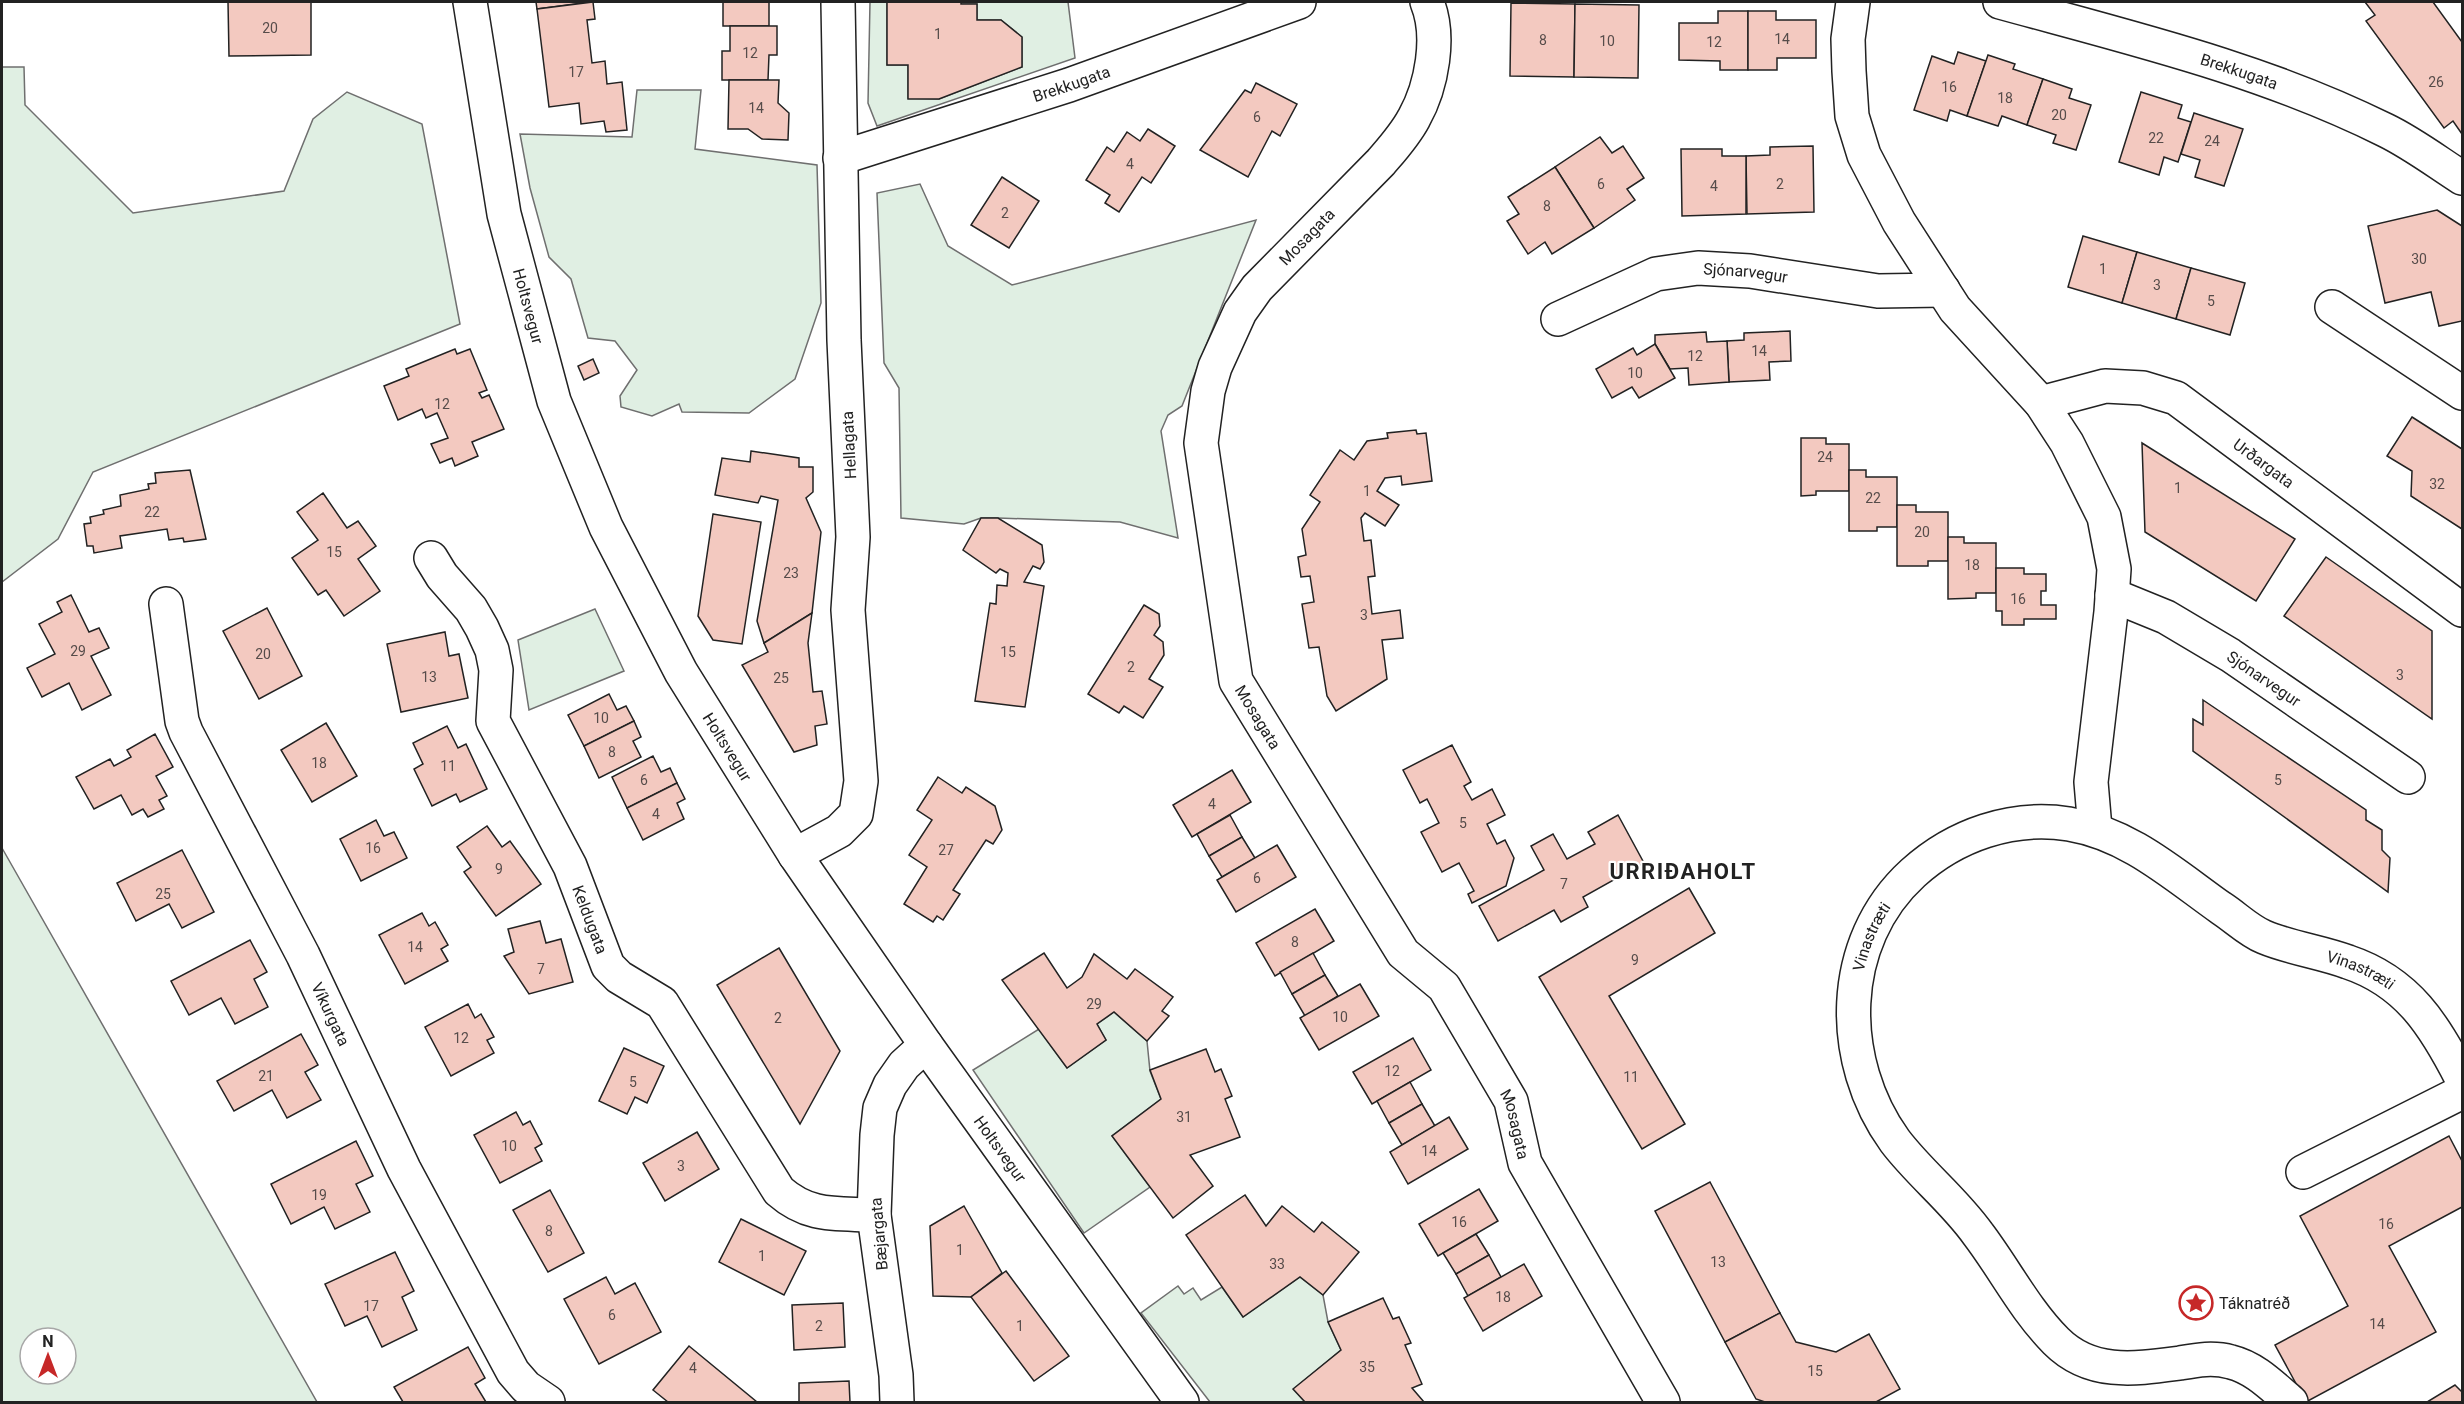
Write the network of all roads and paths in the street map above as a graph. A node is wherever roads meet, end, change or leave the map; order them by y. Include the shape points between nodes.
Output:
1 (470, 2) edge
2 (838, 2) edge
3 (1299, 2) edge
4 (1427, 2) edge
5 (1853, 2) edge
6 (2000, 2) edge
7 (840, 158) junction
8 (2463, 178) edge
9 (1943, 290) junction
10 (2332, 307) dead end
11 (1558, 320) dead end
12 (2463, 393) edge
13 (2042, 403) junction
14 (431, 558) dead end
15 (2112, 595) junction
16 (166, 604) dead end
17 (2463, 610) edge
18 (2408, 777) dead end
19 (2095, 830) junction
20 (795, 855) junction
21 (926, 1045) junction
22 (2463, 1079) edge
23 (2463, 1092) edge
24 (2303, 1172) dead end
25 (874, 1215) junction
26 (548, 1402) edge
27 (897, 1402) edge
28 (1182, 1402) edge
29 (1663, 1402) edge
30 (2290, 1402) edge

1 - 20 street, Holtsvegur via 504,214 554,401 606,526 681,672
2 - 7 street, Hellagata
3 - 7 street, Brekkugata via 1069,85
4 - 29 street, Mosagata via 1433,37 1432,64 1415,117 1381,162 1257,288 1226,339 1208,392 1201,443 1236,681 1403,953 1444,987 1511,1101 1526,1163
5 - 9 street via 1848,71 1852,116 1864,155 1899,222
6 - 8 street, Brekkugata via 2265,78 2387,131
7 - 20 street, Hellagata via 852,537 848,610 861,781 856,814 839,831
9 - 11 street, Sjónarvegur via 1878,291 1750,271 1698,268 1656,274
9 - 13 street via 1955,309
10 - 12 street
13 - 15 street via 2104,517 2114,569
13 - 17 street, Urðargata via 2105,386 2143,388 2176,398
14 - 25 street, Keldugata via 471,609 492,650 496,670 493,722 570,866 608,966 662,1003 779,1191 812,1211
15 - 18 street, Sjónarvegur via 2166,616 2230,655
15 - 19 street via 2091,782
16 - 26 street, Víkurgata via 186,732 303,955 404,1169 513,1372
19 - 22 street, Vinastræti via 2136,847 2262,936 2351,962 2390,983 2408,997 2435,1029
19 - 30 street, Vinastræti via 2037,822 2007,825 1952,845 1906,879 1874,923 1856,977 1854,1036 1868,1093 1898,1144 1976,1230 2046,1330 2071,1354 2120,1369 2200,1359 2233,1362 2258,1374
20 - 21 street, Holtsvegur
21 - 25 street, Bæjargata via 904,1065 880,1108
21 - 28 street, Holtsvegur
23 - 24 street
25 - 27 street, Bæjargata

